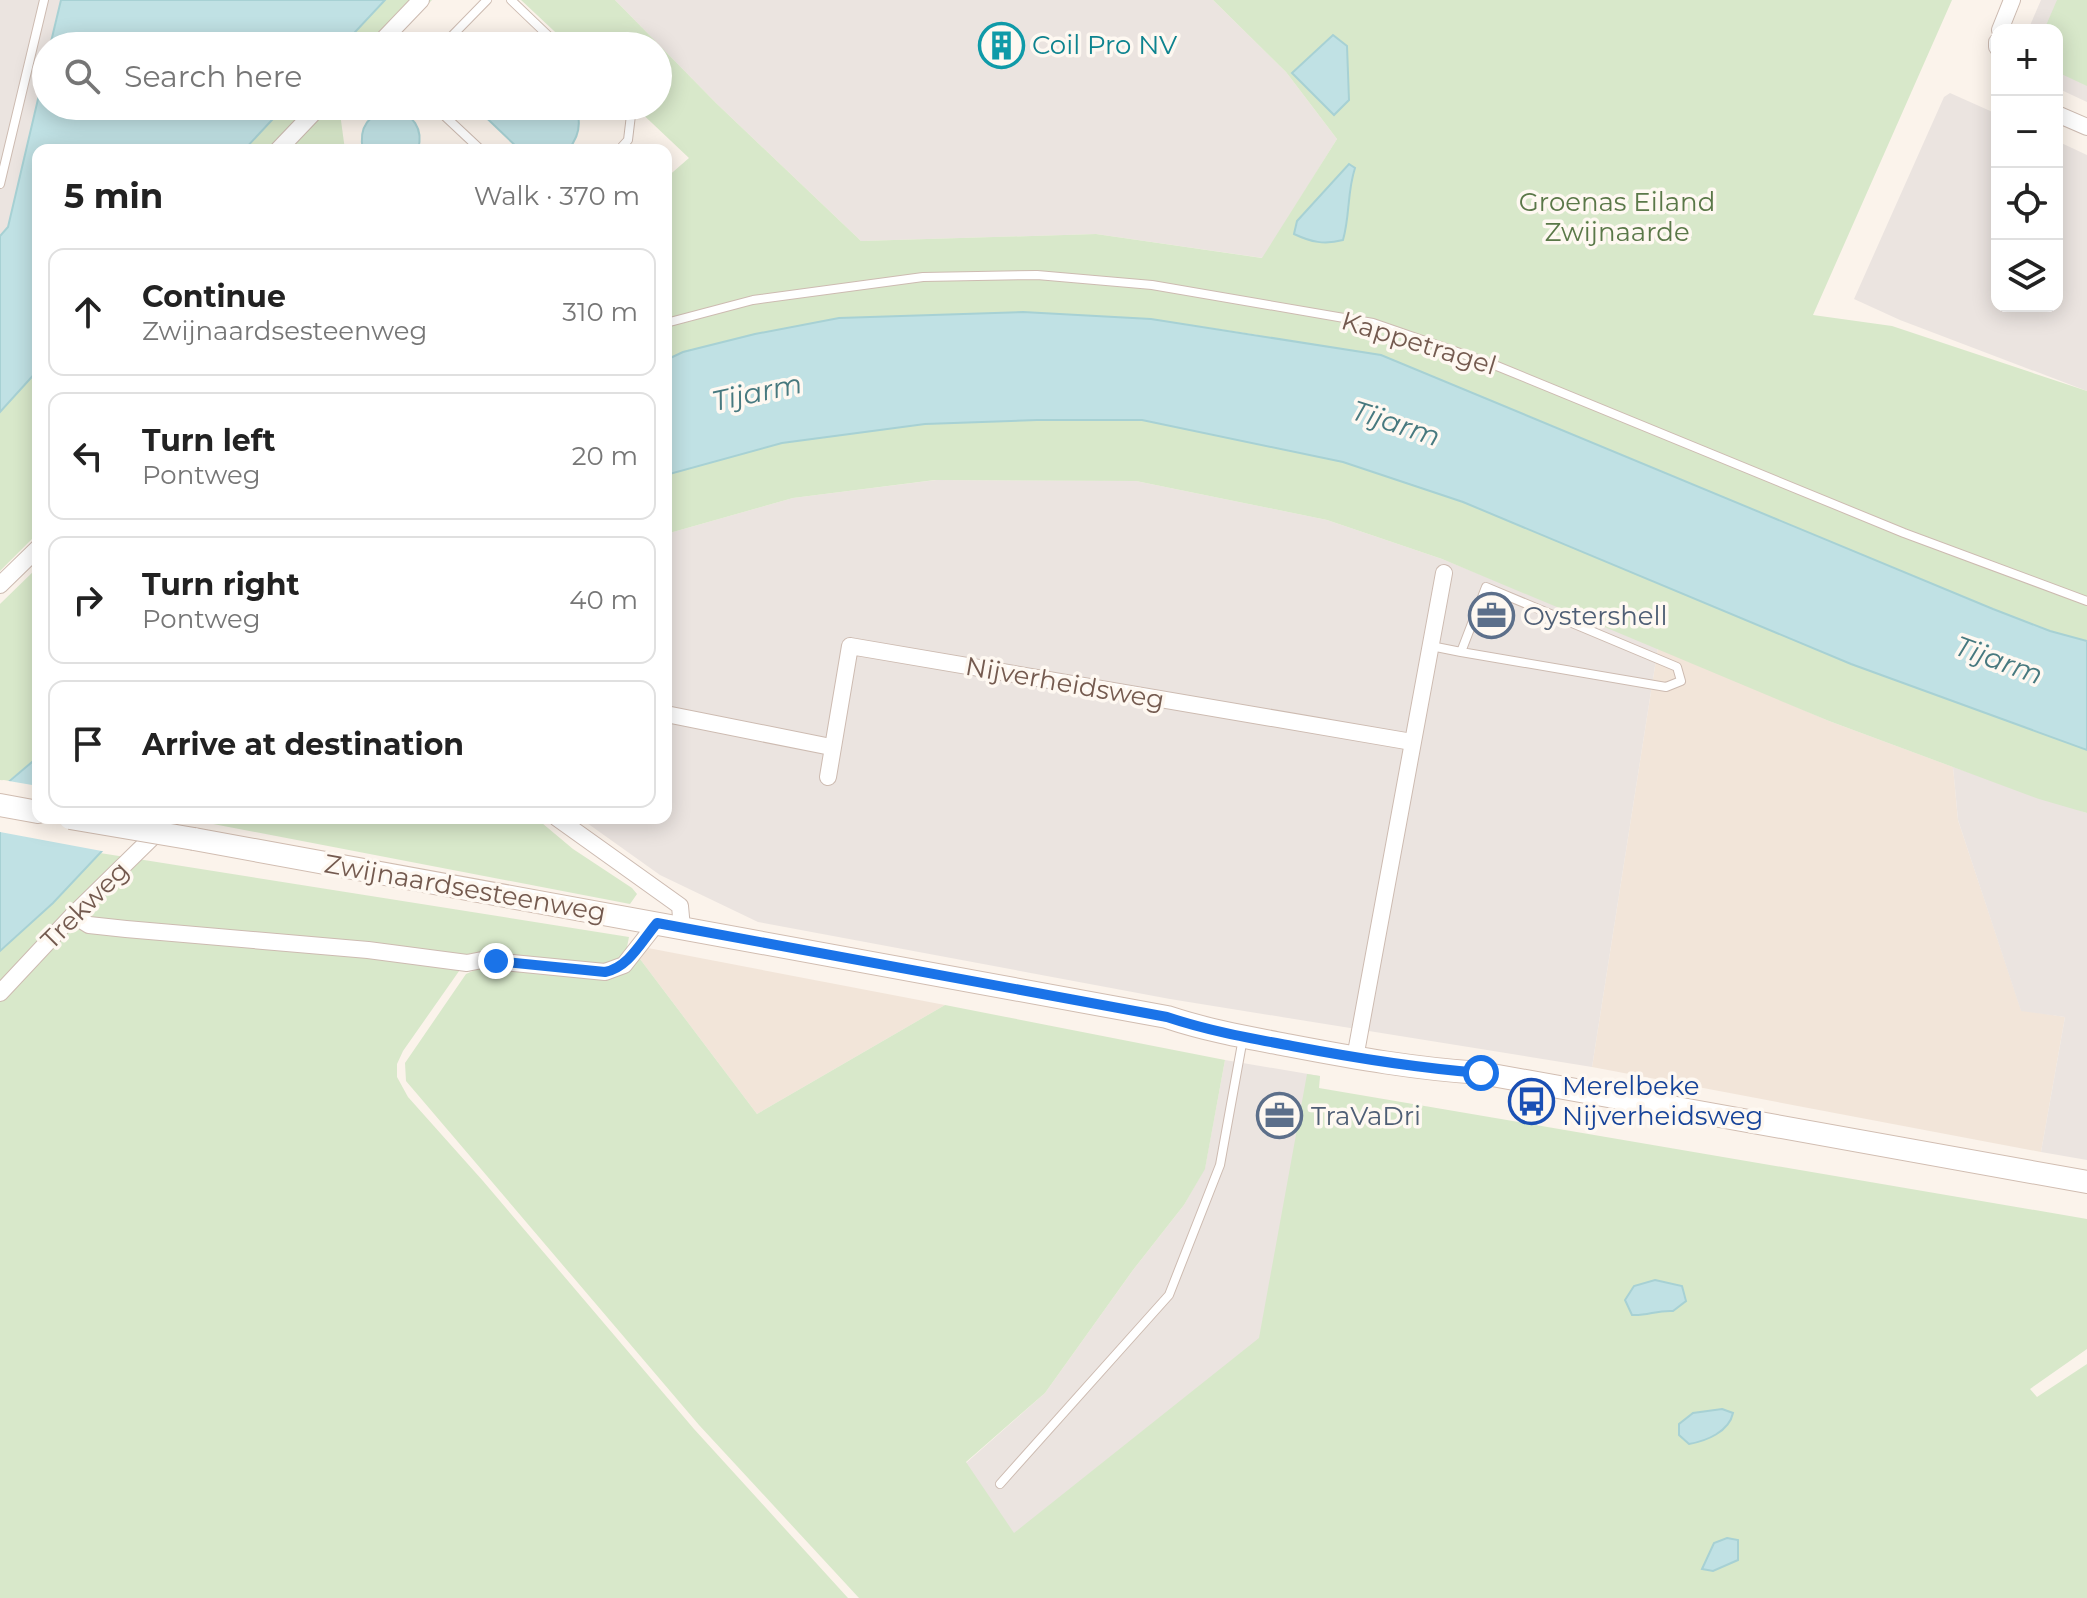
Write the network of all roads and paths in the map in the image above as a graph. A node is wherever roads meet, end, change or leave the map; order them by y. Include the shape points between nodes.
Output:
1 (44, 0) edge
2 (421, 0) edge
3 (487, 0) edge
4 (511, 0) edge
5 (2012, 0) edge
6 (2002, 24) edge
7 (36, 32) edge
8 (390, 32) edge
9 (456, 32) edge
10 (544, 32) edge
11 (32, 50) edge
12 (2063, 117) edge
13 (307, 120) edge
14 (449, 120) edge
15 (630, 120) edge
16 (2087, 127) edge
17 (284, 144) edge
18 (475, 144) edge
19 (624, 144) edge
20 (0, 184) edge
21 (672, 321) edge
22 (32, 554) edge
23 (1444, 573) dead end
24 (0, 585) edge
25 (2087, 601) edge
26 (1430, 646) junction
27 (1461, 652) junction
28 (672, 715) edge
29 (1412, 742) junction
30 (831, 747) junction
31 (828, 777) dead end
32 (0, 805) edge
33 (32, 811) edge
34 (105, 824) edge
35 (166, 824) edge
36 (565, 824) edge
37 (73, 915) junction
38 (657, 923) junction
39 (682, 928) junction
40 (0, 993) edge
41 (1243, 1038) junction
42 (1355, 1058) junction
43 (2087, 1182) edge
44 (1000, 1484) dead end

1 - 7 lane
2 - 8 street
3 - 9 lane
4 - 10 lane
5 - 6 street
11 - 20 lane
12 - 16 street
13 - 17 street
14 - 18 lane
15 - 19 lane
21 - 25 lane, Kappetragel via 753,300 923,277 1037,275 1152,285 1373,323 1492,364 1904,533
22 - 24 street
23 - 26 street
26 - 27 lane
26 - 29 street
27 - 27 lane via 1666,687 1681,681 1677,667 1486,587
28 - 30 street
29 - 30 street, Nijverheidsweg via 850,646
29 - 42 street
30 - 31 street, Nijverheidsweg
32 - 33 main road
34 - 38 main road, Zwijnaardsesteenweg, bridge
35 - 37 street, Trekweg
36 - 39 street via 680,906
37 - 38 street via 89,925 126,929 605,972 624,965
37 - 40 street, Trekweg
38 - 39 main road, Zwijnaardsesteenweg
39 - 41 main road, Zwijnaardsesteenweg via 1167,1017
41 - 42 main road, Zwijnaardsesteenweg
41 - 44 lane via 1220,1165 1169,1295
42 - 43 main road, Zwijnaardsesteenweg via 1481,1073

